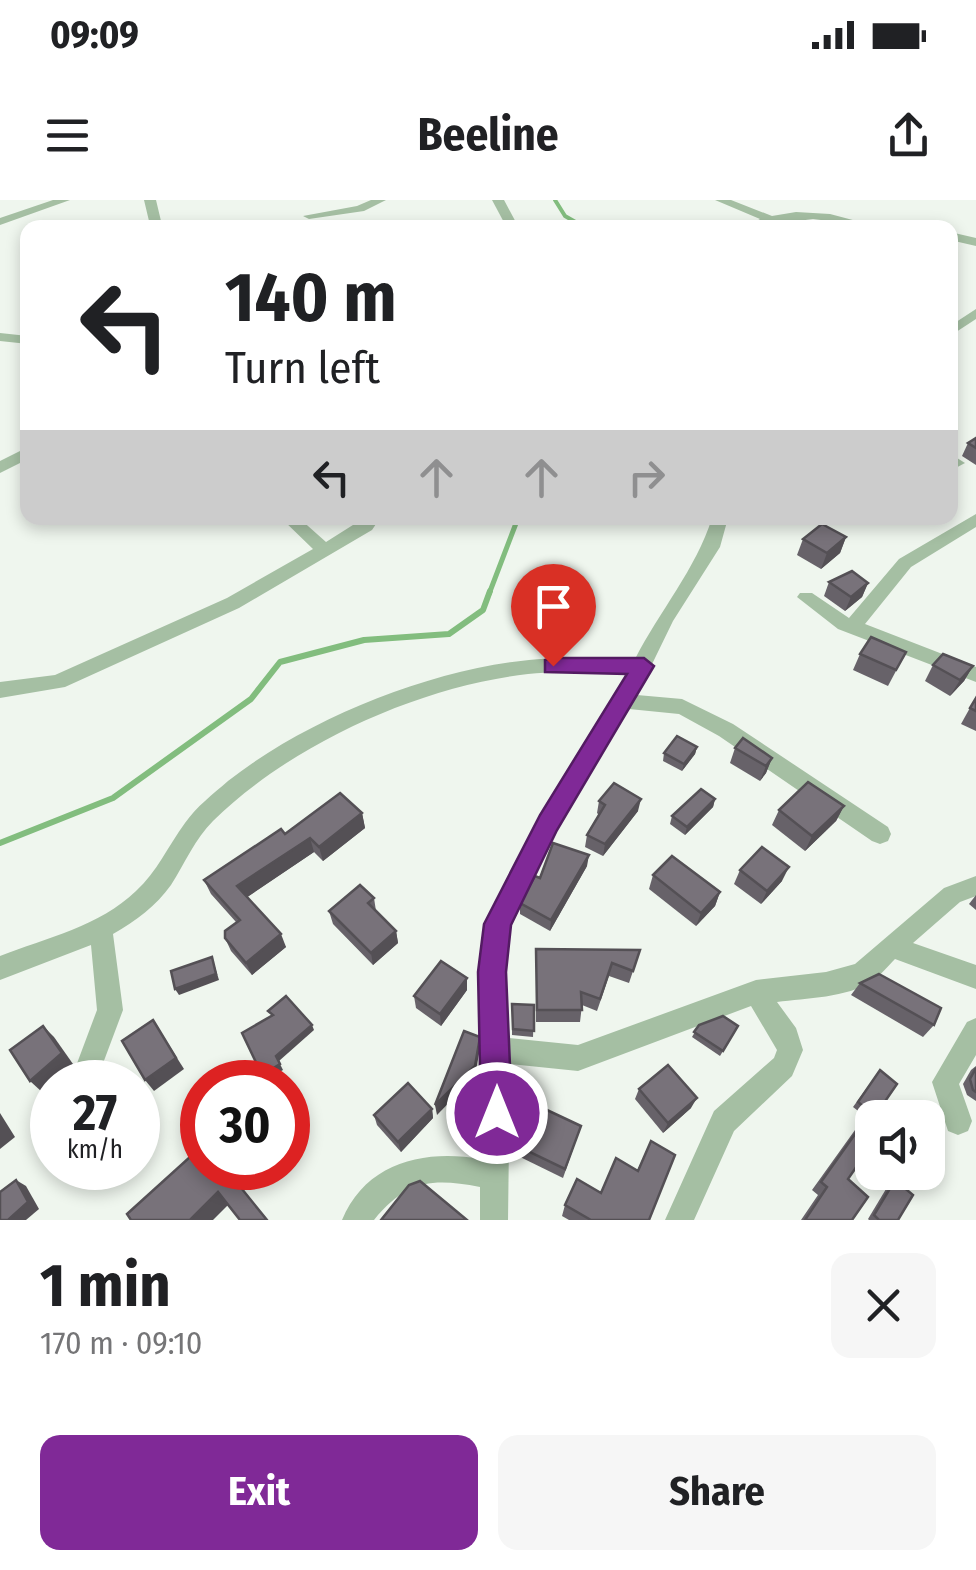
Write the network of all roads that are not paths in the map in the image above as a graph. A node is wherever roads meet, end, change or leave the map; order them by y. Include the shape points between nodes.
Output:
1 (27, 200) edge
2 (64, 200) edge
3 (380, 200) edge
4 (721, 200) edge
5 (41, 208) junction
6 (771, 217) junction
7 (315, 220) edge
8 (766, 220) edge
9 (776, 220) edge
10 (796, 220) edge
11 (0, 222) edge
12 (976, 519) edge
13 (297, 525) edge
14 (367, 525) edge
15 (718, 525) edge
16 (325, 550) junction
17 (806, 596) dead end
18 (852, 627) junction
19 (644, 666) junction
20 (976, 675) edge
21 (0, 690) edge
22 (624, 701) junction
23 (880, 834) dead end
24 (976, 886) edge
25 (101, 931) junction
26 (896, 948) junction
27 (0, 968) edge
28 (976, 977) edge
29 (756, 992) junction
30 (976, 1031) edge
31 (497, 1050) junction
32 (91, 1060) edge
33 (958, 1121) dead end
34 (497, 1176) junction
35 (356, 1220) edge
36 (494, 1220) edge
37 (678, 1220) edge

1 - 5 street
2 - 5 street
3 - 7 street
4 - 6 street
5 - 11 street
6 - 8 street
6 - 9 street
6 - 10 street
12 - 18 street via 905,563
13 - 16 street
14 - 16 street
15 - 19 street
16 - 21 street via 234,603 58,682
17 - 18 street
18 - 20 street
19 - 22 street
19 - 25 street via 512,669 362,715 296,748 207,813 160,882
22 - 23 street via 682,707
22 - 31 street via 548,823 498,924 492,972
24 - 26 street via 922,919
25 - 27 street
25 - 32 street via 110,1010
26 - 28 street
26 - 29 street via 862,974
29 - 31 street via 578,1058
29 - 37 street via 790,1050 783,1067 724,1121
30 - 33 street via 945,1082
31 - 34 street
34 - 35 street via 438,1165 407,1172
34 - 36 street

